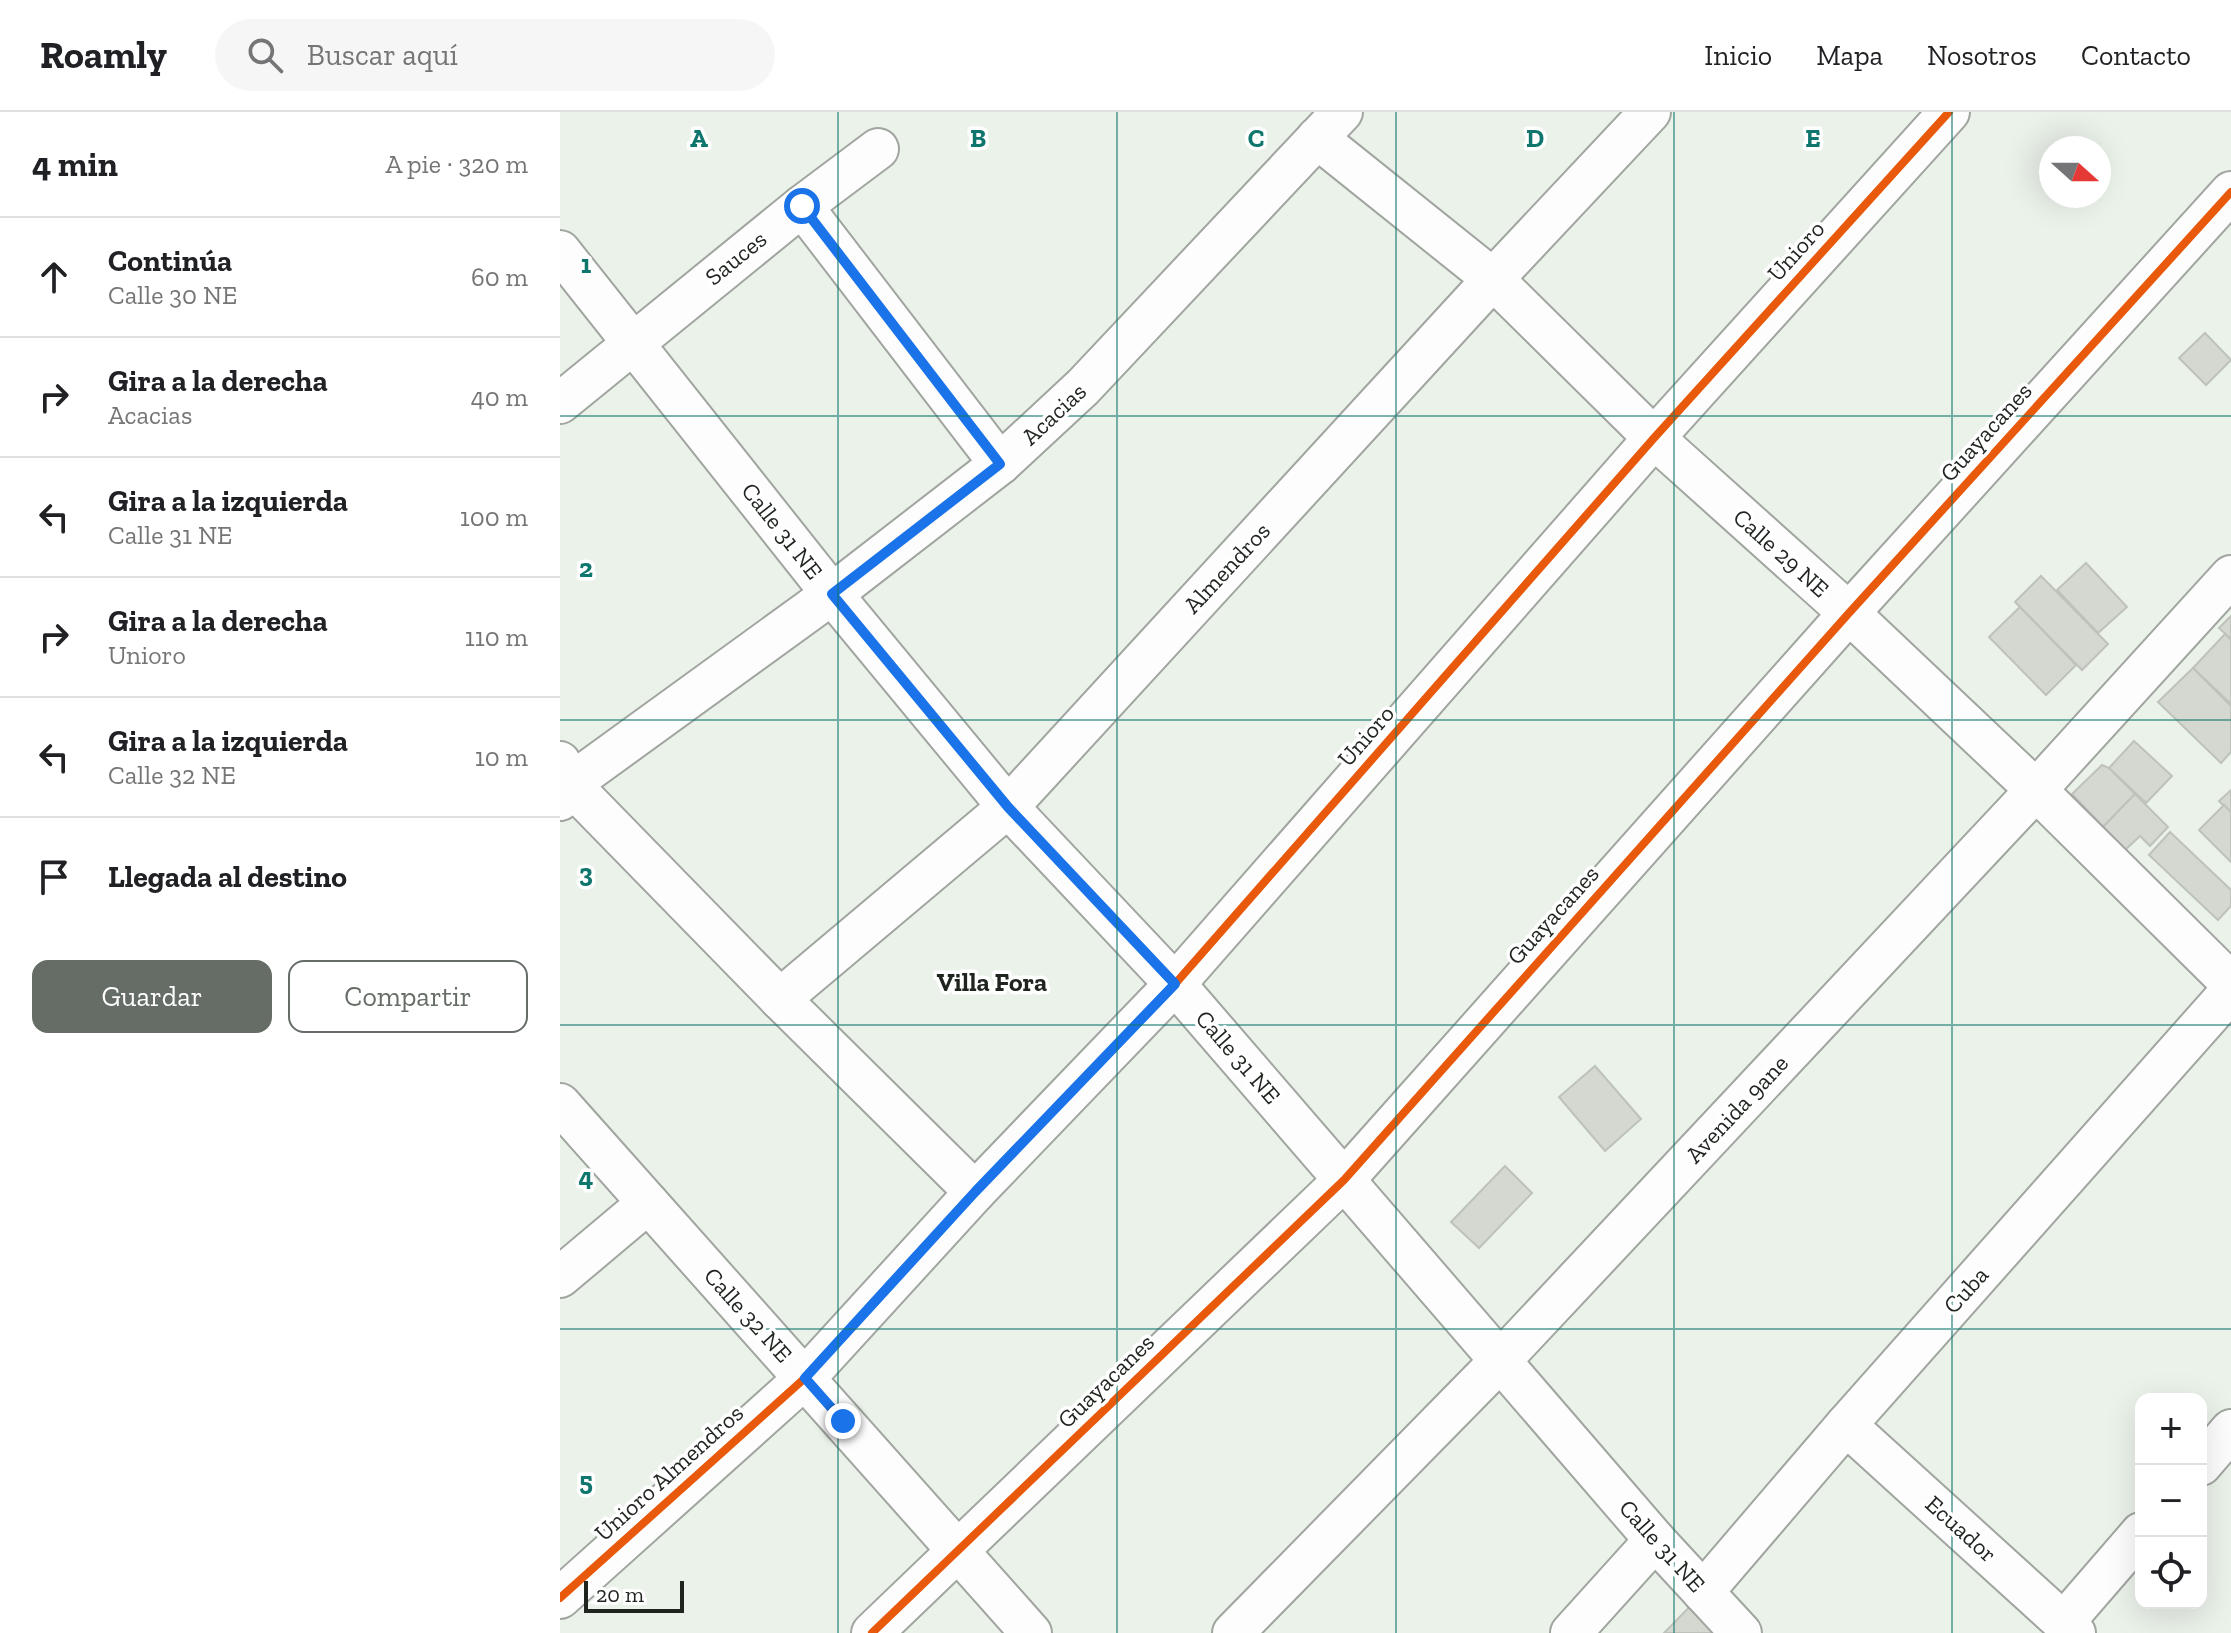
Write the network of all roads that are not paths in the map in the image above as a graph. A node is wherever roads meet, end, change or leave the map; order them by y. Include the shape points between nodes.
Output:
1 (1650, 112) edge
2 (1949, 112) edge
3 (1330, 125) edge
4 (878, 149) dead end
5 (2231, 192) edge
6 (802, 206) junction
7 (560, 251) edge
8 (1493, 279) junction
9 (632, 341) junction
10 (560, 403) edge
11 (1654, 438) junction
12 (1000, 464) junction
13 (2231, 576) edge
14 (832, 594) junction
15 (1849, 613) junction
16 (563, 782) edge
17 (2036, 790) junction
18 (1008, 807) junction
19 (2231, 983) edge
20 (1175, 984) junction
21 (2231, 991) edge
22 (780, 999) junction
23 (560, 1104) edge
24 (1344, 1180) junction
25 (975, 1192) junction
26 (648, 1203) junction
27 (560, 1277) edge
28 (1500, 1361) junction
29 (805, 1378) junction
30 (1846, 1425) junction
31 (2231, 1430) edge
32 (2207, 1458) edge
33 (2138, 1537) edge
34 (1655, 1540) junction
35 (958, 1550) junction
36 (1703, 1592) junction
37 (560, 1598) edge
38 (2070, 1628) edge
39 (872, 1633) edge
40 (1031, 1633) edge
41 (1233, 1633) edge
42 (1571, 1633) edge
43 (1741, 1633) edge

1 - 8 street, Almendros
2 - 11 street, Unioro
3 - 8 street, Calle 29 NE
3 - 12 street, Acacias via 1083,387
4 - 6 street, Sauces
5 - 15 street, Guayacanes
6 - 9 street, Sauces
6 - 12 street
7 - 9 street, Calle 31 NE
8 - 11 street, Calle 29 NE
8 - 18 street, Almendros
9 - 10 street, Sauces
9 - 14 street, Calle 31 NE
11 - 15 street, Calle 29 NE
11 - 20 street, Unioro
12 - 14 street, Acacias
13 - 17 street, Avenida 9ane
14 - 16 street, Acacias
14 - 18 street, Calle 31 NE
15 - 17 street, Calle 29 NE
15 - 24 street, Guayacanes
16 - 22 street
17 - 19 street, Calle 29 NE
17 - 28 street, Avenida 9ane
18 - 20 street, Calle 31 NE
18 - 22 street, Almendros
20 - 24 street, Calle 31 NE
20 - 25 street, Unioro
21 - 30 street, Cuba
22 - 25 street
23 - 26 street, Calle 32 NE
24 - 28 street, Calle 31 NE
24 - 35 street, Guayacanes
25 - 29 street, Unioro
26 - 27 street
26 - 29 street, Calle 32 NE
28 - 34 street, Calle 31 NE
28 - 41 street, Avenida 9ane
29 - 35 street, Calle 32 NE
29 - 37 street, Unioro Almendros
30 - 36 street, Cuba
30 - 38 street, Ecuador
31 - 32 street
33 - 38 street
34 - 36 street, Calle 31 NE
34 - 42 street
35 - 39 street, Guayacanes
35 - 40 street, Calle 32 NE
36 - 43 street, Calle 31 NE

